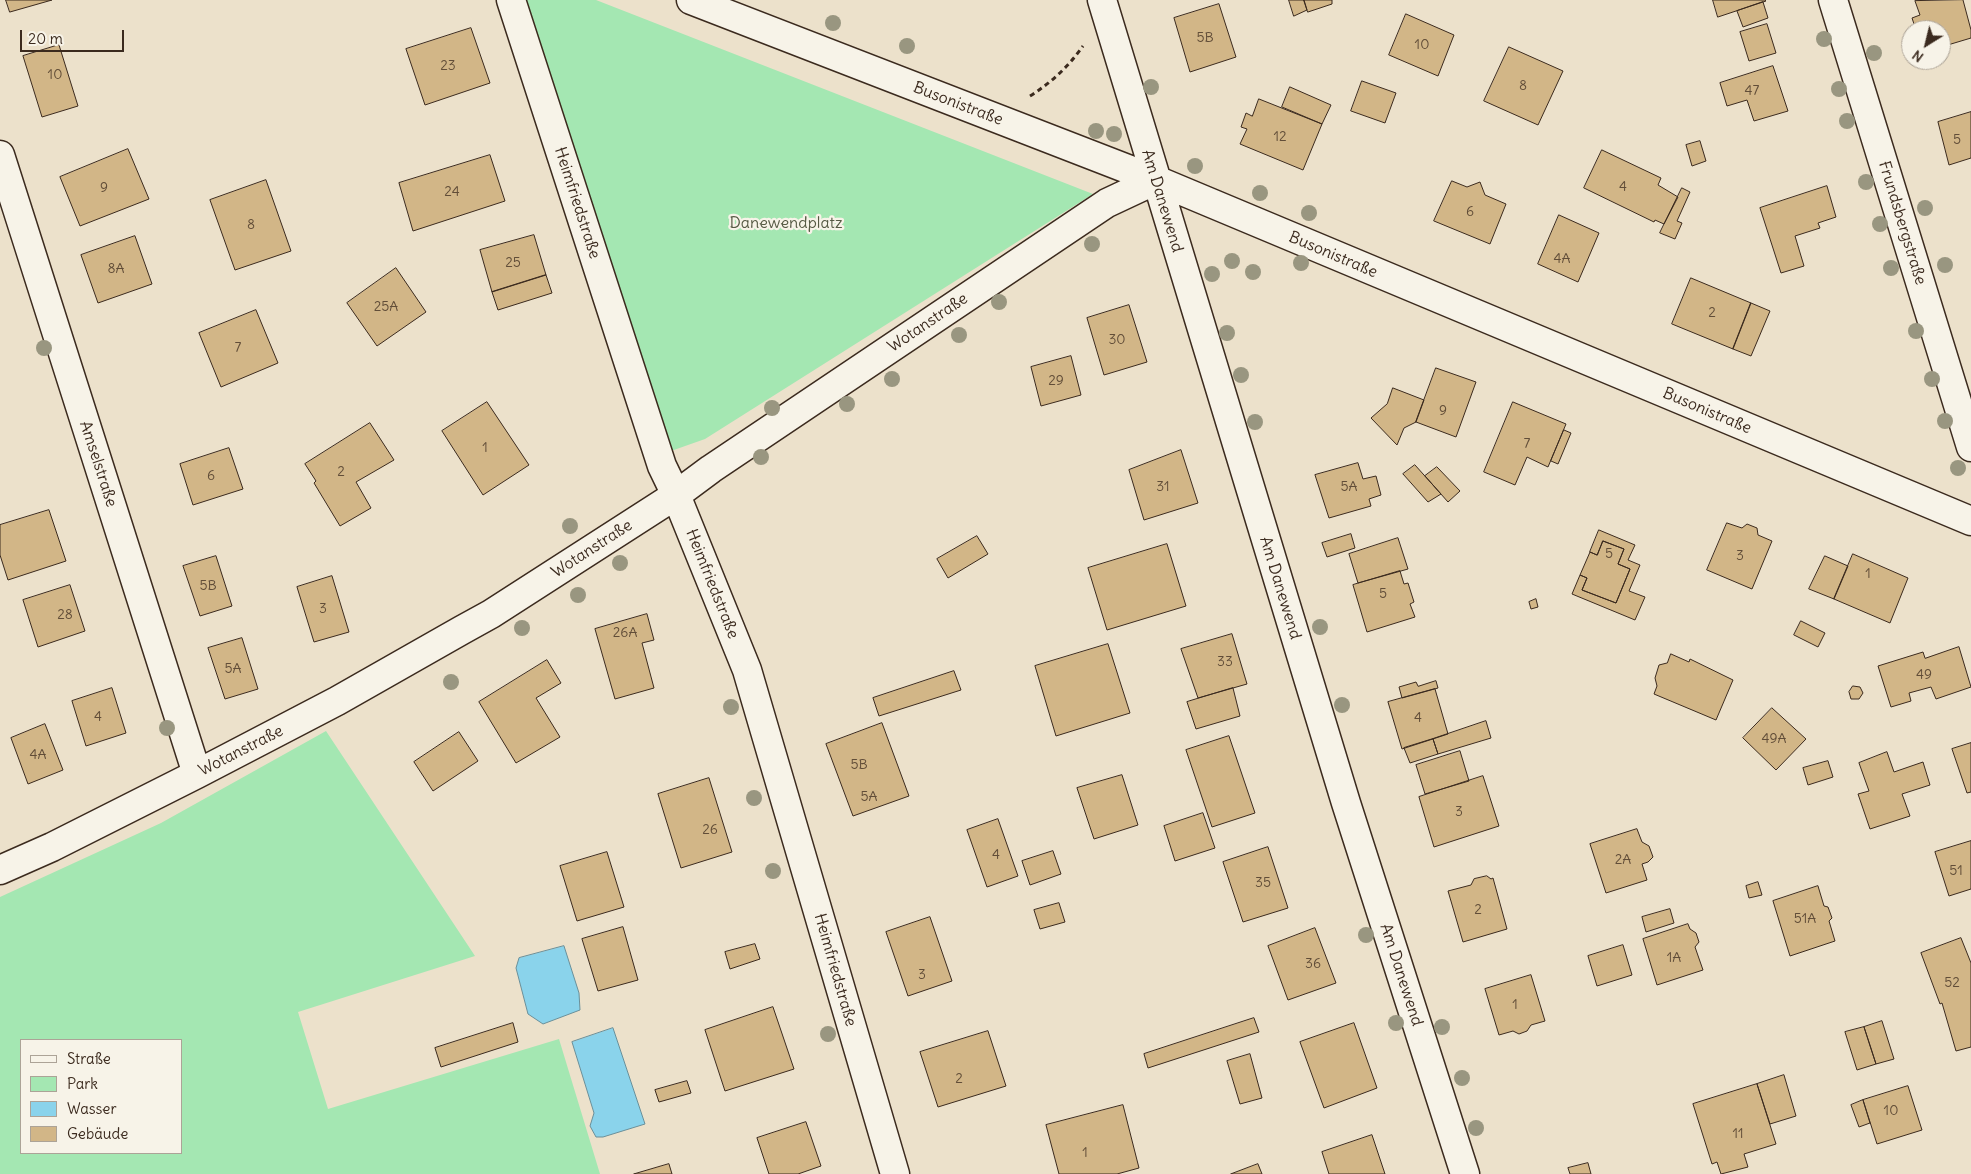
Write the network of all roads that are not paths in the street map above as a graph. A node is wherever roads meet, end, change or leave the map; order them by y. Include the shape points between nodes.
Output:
1 (511, 0) edge
2 (691, 0) edge
3 (1833, 0) edge
4 (1104, 6) edge
5 (0, 155) edge
6 (1156, 180) junction
7 (1971, 447) edge
8 (676, 495) junction
9 (1971, 521) edge
10 (197, 774) junction
11 (0, 870) edge
12 (896, 1174) edge
13 (1465, 1174) edge

1 - 8 street, Heimfriedstraße via 662,466
2 - 6 street, Busonistraße
3 - 7 street, Frundsbergstraße
4 - 6 street, Am Danewend
5 - 10 street, Amselstraße
6 - 8 street, Wotanstraße via 1107,204
6 - 9 street, Busonistraße
6 - 13 street, Am Danewend via 1352,820
8 - 10 street, Wotanstraße via 491,614 337,701
8 - 12 street, Heimfriedstraße via 747,670
10 - 11 street, Wotanstraße via 52,848

